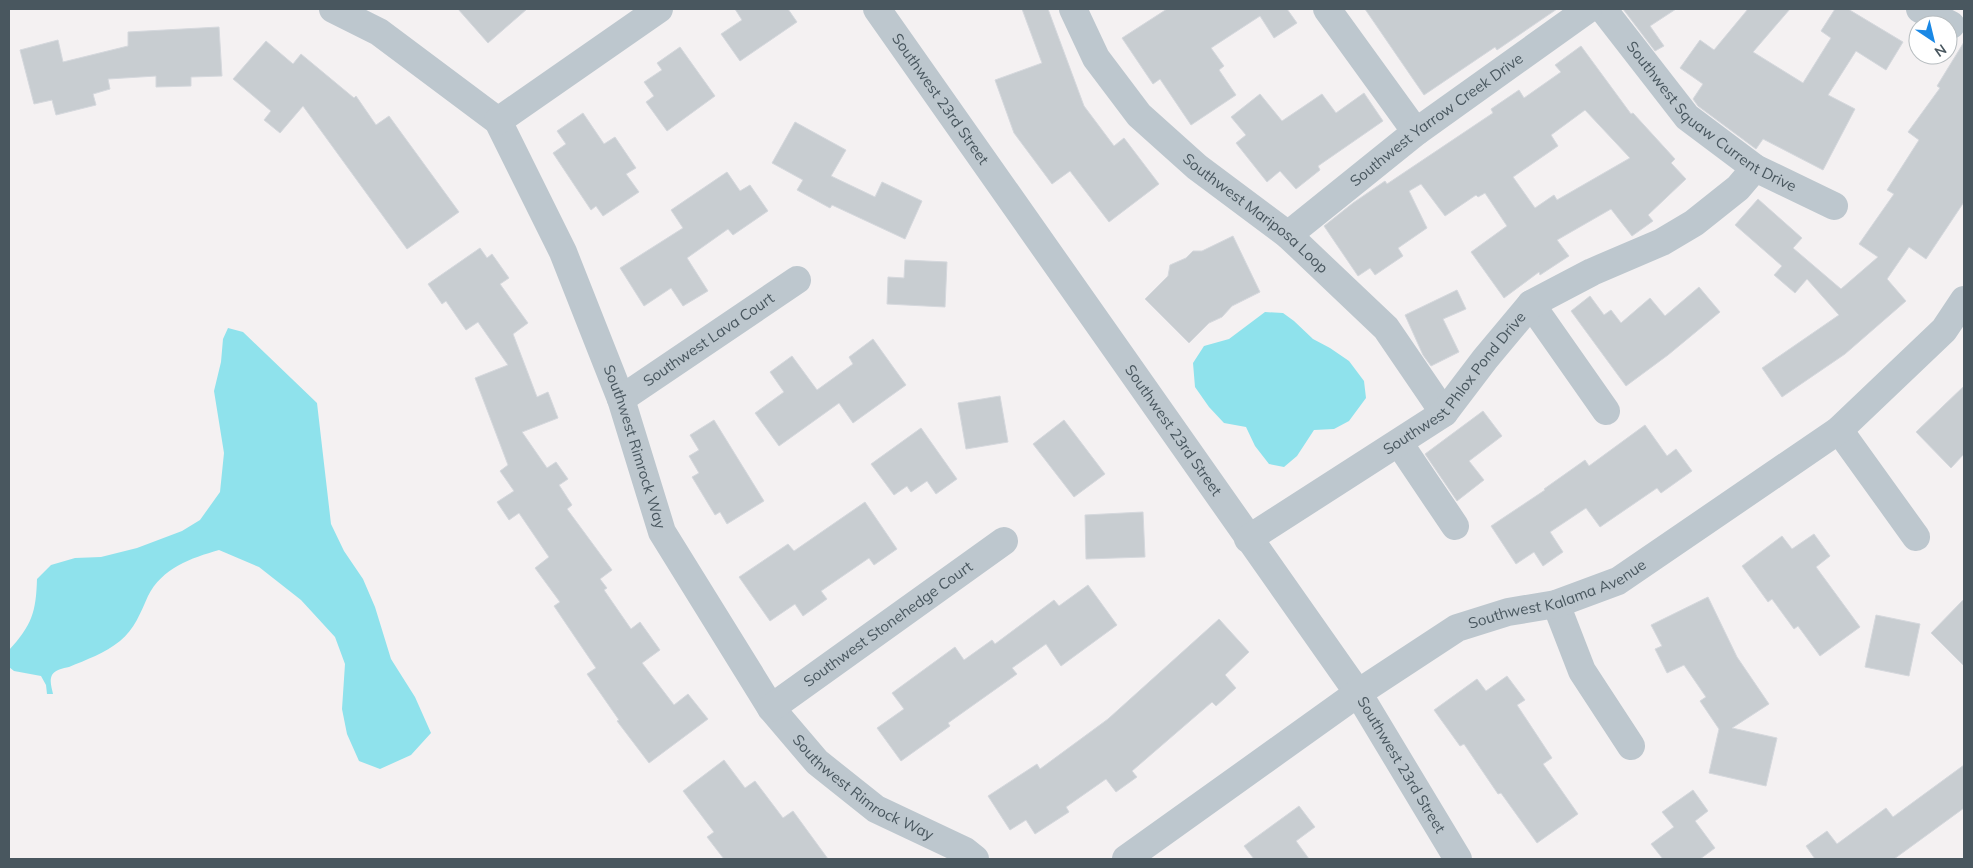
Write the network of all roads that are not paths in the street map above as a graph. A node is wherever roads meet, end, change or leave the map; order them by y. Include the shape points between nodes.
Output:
1 (333, 9) edge
2 (659, 9) edge
3 (877, 9) edge
4 (1073, 9) edge
5 (1327, 9) edge
6 (1588, 9) edge
7 (1603, 9) edge
8 (1920, 9) edge
9 (1932, 15) edge
10 (498, 121) junction
11 (1416, 132) junction
12 (1755, 168) junction
13 (1834, 206) dead end
14 (1288, 235) junction
15 (797, 280) dead end
16 (1964, 300) edge
17 (1531, 304) junction
18 (621, 399) junction
19 (1606, 411) dead end
20 (1444, 413) junction
21 (1839, 430) junction
22 (1399, 443) junction
23 (1455, 526) dead end
24 (1916, 537) dead end
25 (1248, 539) junction
26 (1004, 541) dead end
27 (1556, 604) junction
28 (1358, 693) junction
29 (771, 708) junction
30 (1631, 746) dead end
31 (975, 859) edge
32 (1126, 859) edge
33 (1458, 859) edge

1 - 10 street, Southwest Rimrock Way via 380,32
2 - 10 street
3 - 25 street, Southwest 23rd Street
4 - 14 street, Southwest Mariposa Loop via 1096,58 1139,115 1197,167
5 - 11 street
6 - 11 street, Southwest Yarrow Creek Drive
7 - 12 street, Southwest Squaw Current Drive via 1687,117
8 - 9 street
10 - 18 street, Southwest Rimrock Way via 563,252
11 - 14 street, Southwest Yarrow Creek Drive
12 - 13 street, Southwest Squaw Current Drive
12 - 17 street, Southwest Phlox Pond Drive via 1738,188 1694,223 1662,242 1592,272
14 - 20 street, Southwest Mariposa Loop via 1386,328
15 - 18 street, Southwest Lava Court
16 - 21 street, Southwest Kalama Avenue via 1944,330
17 - 19 street
17 - 20 street, Southwest Phlox Pond Drive
18 - 29 street, Southwest Rimrock Way via 662,532
20 - 22 street, Southwest Phlox Pond Drive
21 - 24 street
21 - 27 street, Southwest Kalama Avenue via 1618,581
22 - 23 street
22 - 25 street, Southwest Phlox Pond Drive
25 - 28 street, Southwest 23rd Street
26 - 29 street, Southwest Stonehedge Court
27 - 28 street, Southwest Kalama Avenue via 1508,612 1457,628
27 - 30 street via 1582,671
28 - 32 street, Southwest Kalama Avenue
28 - 33 street, Southwest 23rd Street
29 - 31 street, Southwest Rimrock Way via 816,762 876,809 965,851

